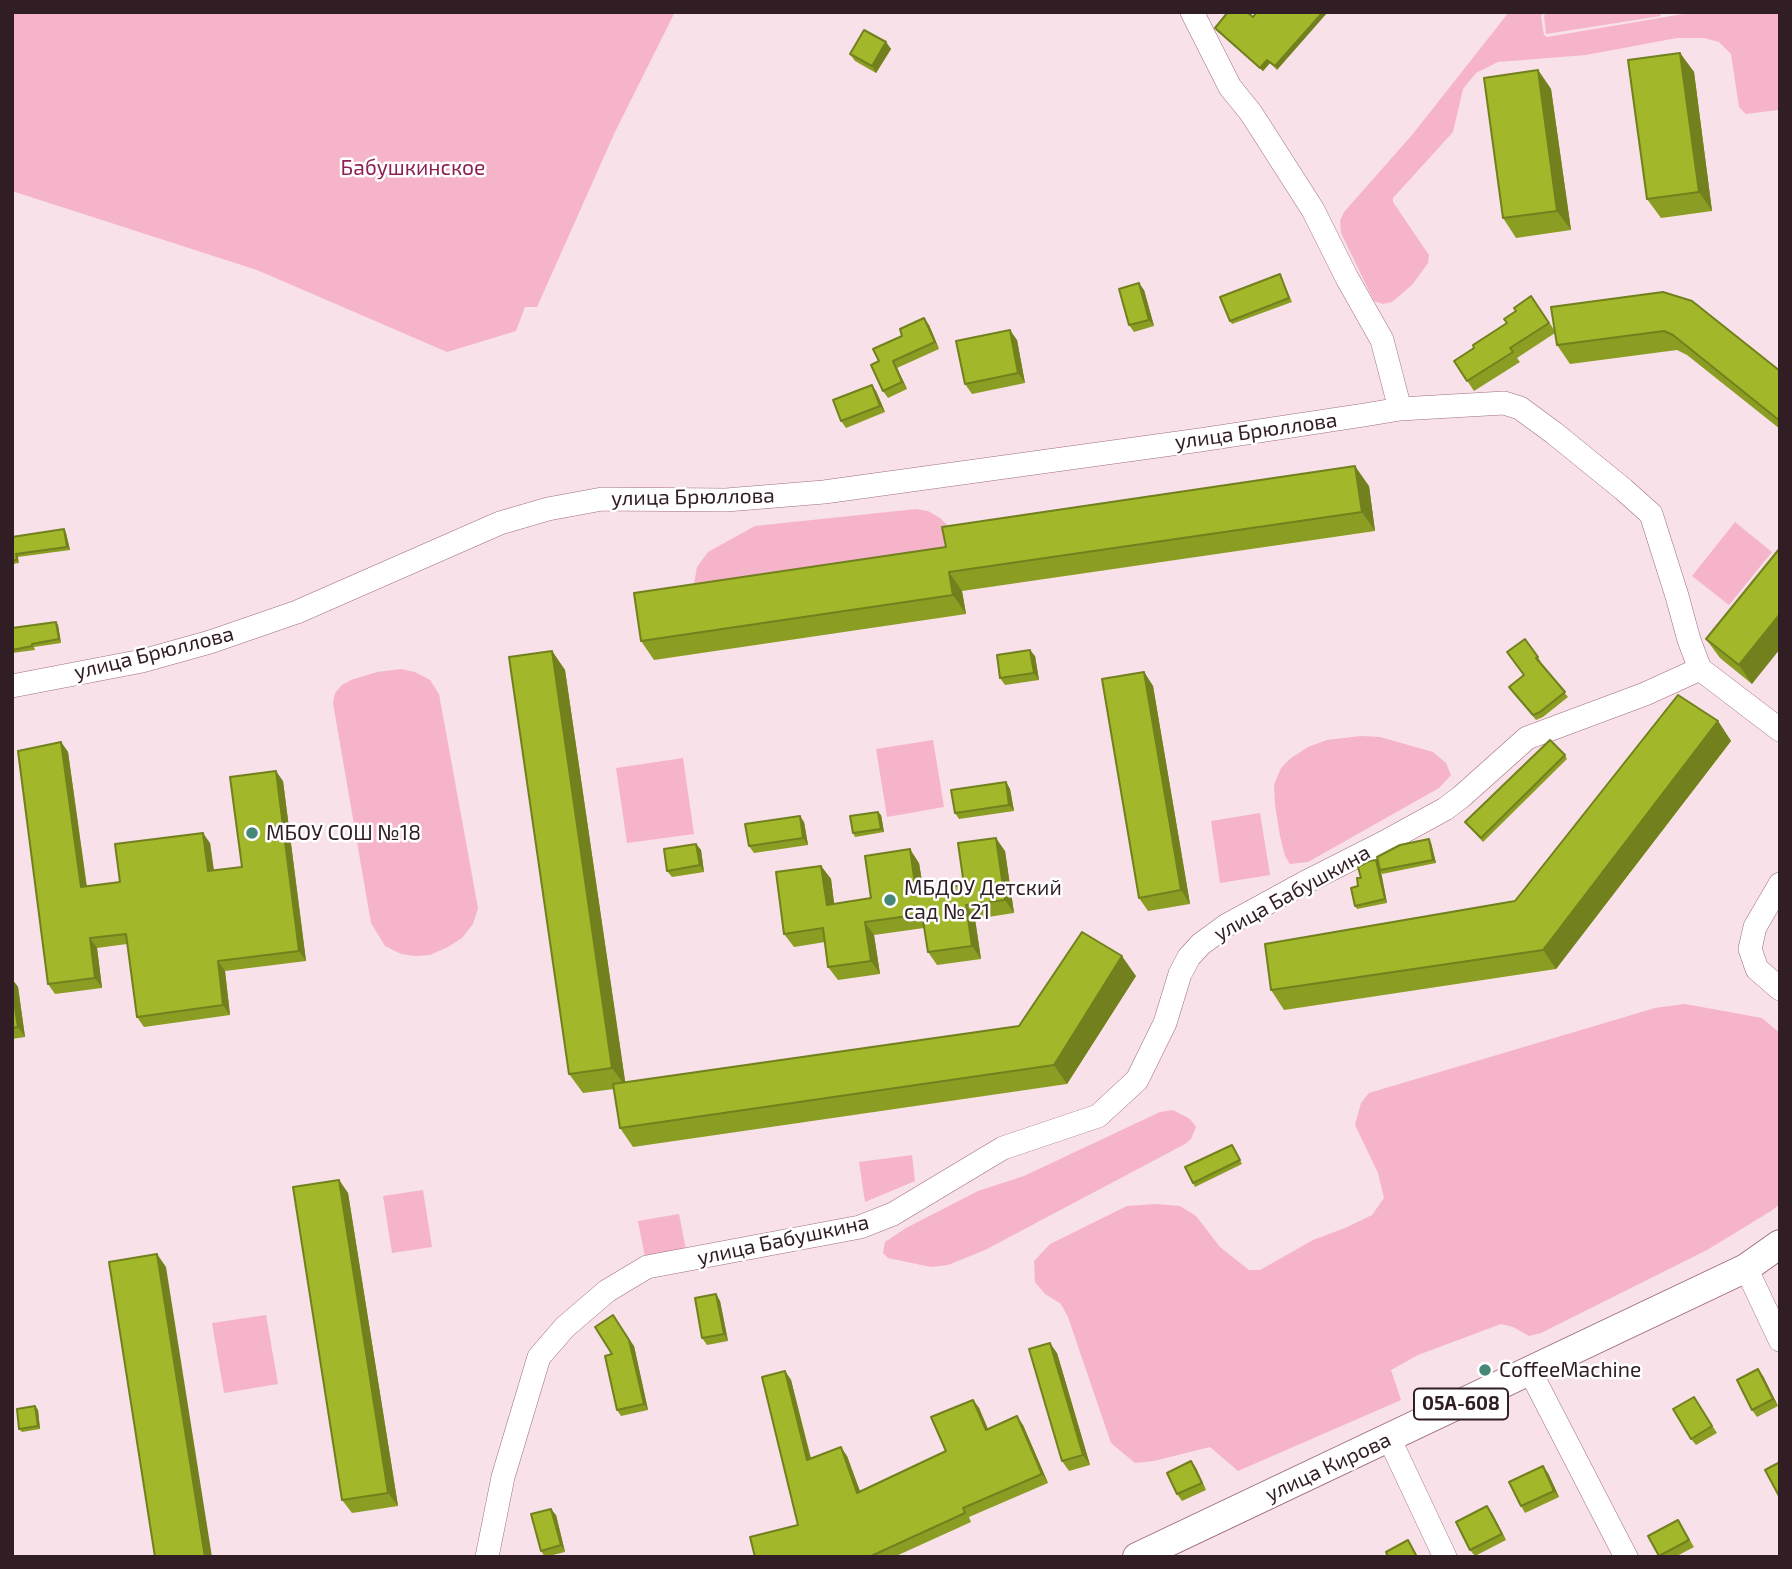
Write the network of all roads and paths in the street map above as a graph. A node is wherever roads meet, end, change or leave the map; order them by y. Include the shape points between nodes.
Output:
1 (1192, 12) edge
2 (1400, 408) junction
3 (1700, 669) junction
4 (12, 686) edge
5 (1780, 730) edge
6 (1780, 884) edge
7 (1780, 989) edge
8 (1780, 1244) edge
9 (1746, 1268) junction
10 (1780, 1340) edge
11 (1530, 1371) junction
12 (1390, 1438) junction
13 (487, 1557) edge
14 (1137, 1557) edge
15 (1445, 1557) edge
16 (1626, 1557) edge

1 - 2 street via 1230,87 1313,210 1382,340
2 - 3 street via 1504,403 1520,408 1623,489 1651,514
2 - 4 street, улица Брюллова via 824,492 726,500 602,499 548,509 500,523 297,612 210,642
3 - 5 street
3 - 13 street, улица Бабушкина via 1527,738 1445,809 1227,925 1201,944 1180,974 1165,1023 1137,1080 1098,1115 1003,1149 893,1214 860,1227 647,1267 607,1292 565,1327 540,1357 503,1477
6 - 7 street via 1755,927 1750,949 1757,969
8 - 9 main road, улица Кирова / 05А-608
9 - 10 street
9 - 11 main road, улица Кирова / 05А-608
11 - 12 main road, улица Кирова / 05А-608
11 - 16 street
12 - 14 main road, улица Кирова / 05А-608
12 - 15 street

